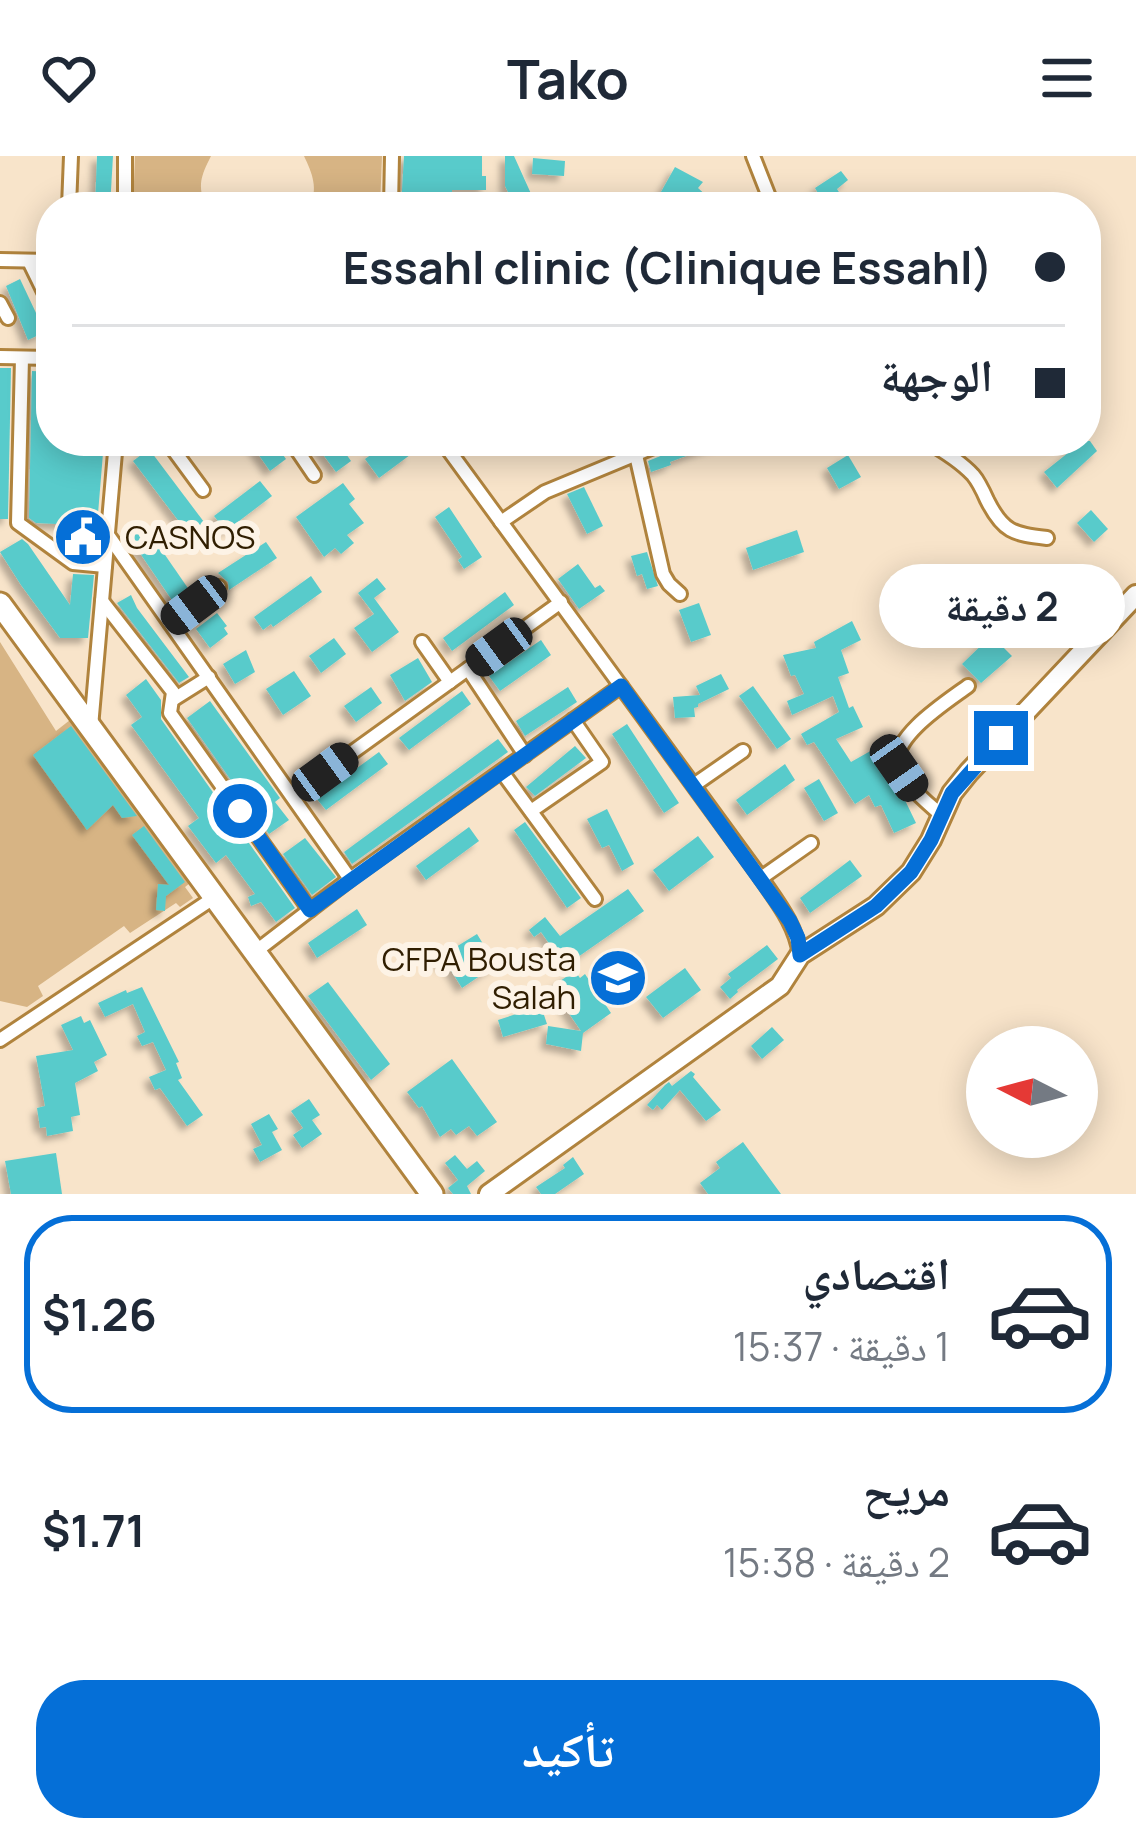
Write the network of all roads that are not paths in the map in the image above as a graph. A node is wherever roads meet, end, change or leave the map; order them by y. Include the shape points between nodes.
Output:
1 (71, 156) edge
2 (125, 156) edge
3 (392, 156) edge
4 (753, 156) edge
5 (70, 192) edge
6 (125, 192) edge
7 (391, 192) edge
8 (767, 192) edge
9 (0, 260) edge
10 (28, 261) junction
11 (36, 261) edge
12 (36, 277) edge
13 (0, 303) edge
14 (8, 318) dead end
15 (0, 358) edge
16 (22, 358) junction
17 (36, 358) edge
18 (115, 456) edge
19 (178, 456) edge
20 (301, 456) edge
21 (453, 456) edge
22 (634, 456) edge
23 (636, 456) edge
24 (950, 456) edge
25 (314, 475) dead end
26 (202, 490) dead end
27 (501, 522) junction
28 (108, 535) junction
29 (1047, 538) dead end
30 (105, 566) junction
31 (219, 587) dead end
32 (680, 594) dead end
33 (1136, 595) edge
34 (102, 601) junction
35 (561, 602) junction
36 (0, 604) edge
37 (170, 623) junction
38 (422, 642) dead end
39 (468, 669) junction
40 (209, 677) junction
41 (450, 682) junction
42 (621, 686) junction
43 (968, 686) dead end
44 (175, 699) junction
45 (573, 720) junction
46 (91, 729) junction
47 (743, 751) dead end
48 (525, 755) junction
49 (502, 772) junction
50 (694, 785) junction
51 (293, 795) junction
52 (531, 811) junction
53 (942, 816) junction
54 (811, 843) dead end
55 (761, 878) junction
56 (350, 879) junction
57 (215, 897) junction
58 (595, 899) dead end
59 (310, 910) junction
60 (255, 952) junction
61 (800, 955) junction
62 (0, 1040) edge
63 (432, 1194) edge
64 (490, 1194) edge

1 - 5 street
2 - 6 street
3 - 7 street
4 - 8 street
9 - 10 street
10 - 11 street
10 - 12 street
13 - 14 street
15 - 16 street
16 - 17 street
16 - 30 street via 18,523 73,563
18 - 28 street
19 - 26 street
20 - 25 street
21 - 27 street
22 - 27 street via 545,492
23 - 32 street via 663,574
24 - 29 street via 976,477 1004,527
27 - 35 street
28 - 30 street
28 - 37 street
30 - 34 street
31 - 37 street
33 - 53 street via 969,772
34 - 44 street
34 - 46 street
35 - 39 street
35 - 42 street
36 - 46 main road
37 - 40 street
38 - 41 street
39 - 41 street
39 - 48 street
40 - 44 street
40 - 51 street
41 - 51 street
42 - 45 street
42 - 50 street
43 - 53 street via 899,747 899,768
44 - 59 street via 170,713
45 - 48 street
45 - 52 street via 602,762
46 - 57 main road
47 - 50 street
48 - 49 street
49 - 52 street
49 - 56 street
50 - 55 street
51 - 56 street
52 - 58 street
53 - 61 street via 911,872 876,906
54 - 55 street
55 - 61 street via 790,921
56 - 59 street
57 - 60 main road
57 - 62 street
59 - 60 street
60 - 63 main road
61 - 64 street via 780,986

